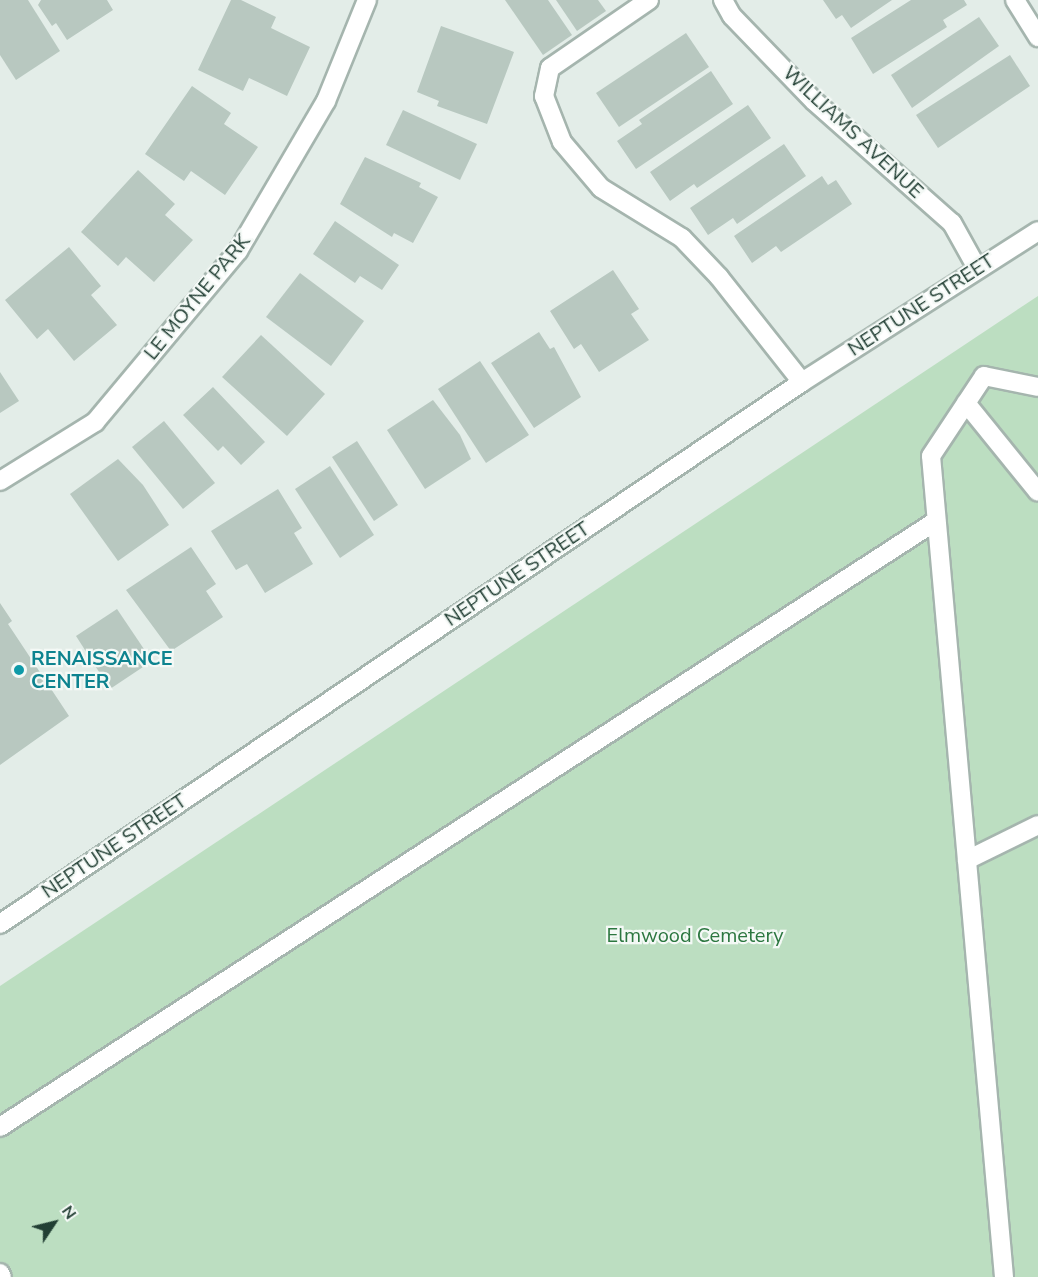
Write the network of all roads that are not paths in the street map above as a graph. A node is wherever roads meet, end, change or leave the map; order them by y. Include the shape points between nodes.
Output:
1 (367, 0) edge
2 (650, 0) edge
3 (723, 0) edge
4 (1015, 0) edge
5 (1038, 37) edge
6 (1038, 231) edge
7 (977, 268) junction
8 (801, 382) junction
9 (1038, 387) edge
10 (966, 403) junction
11 (0, 481) edge
12 (1038, 492) edge
13 (936, 521) junction
14 (1038, 825) edge
15 (967, 860) junction
16 (0, 924) edge
17 (0, 1127) edge
18 (1004, 1277) edge

1 - 11 street, LE MOYNE PARK via 326,101 238,251 95,422
2 - 8 street via 550,68 544,96 562,142 601,188 682,238
3 - 7 street, WILLIAMS AVENUE via 732,16 814,101 952,223
4 - 5 street
6 - 7 street, NEPTUNE STREET
7 - 8 street, NEPTUNE STREET
8 - 16 street, NEPTUNE STREET
9 - 10 street via 984,376
10 - 12 street
10 - 13 street via 931,456
13 - 15 street
13 - 17 street
14 - 15 street
15 - 18 street

